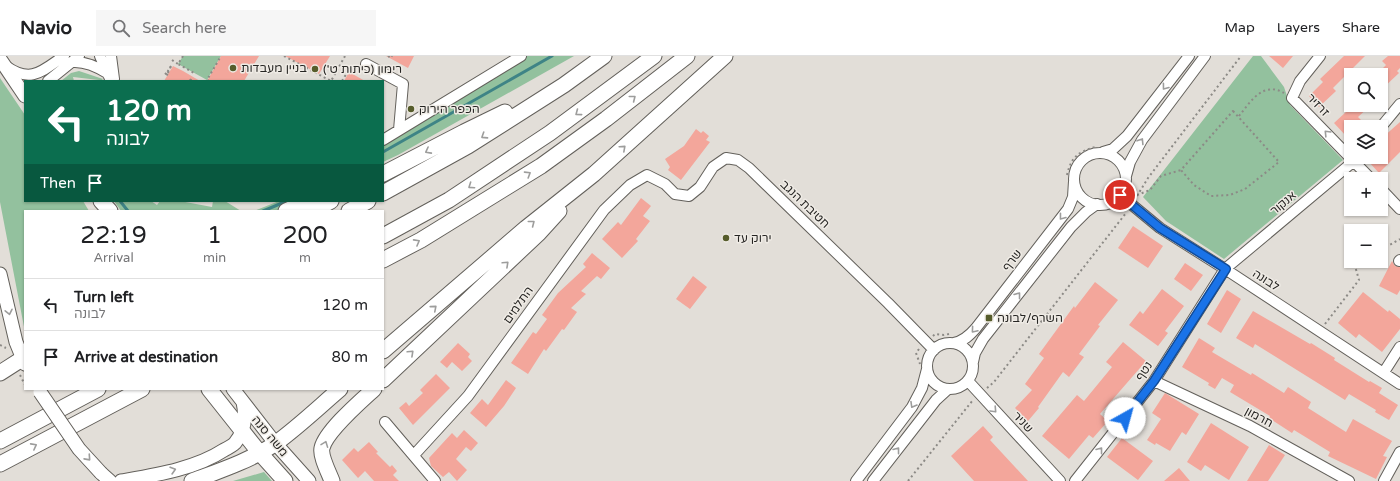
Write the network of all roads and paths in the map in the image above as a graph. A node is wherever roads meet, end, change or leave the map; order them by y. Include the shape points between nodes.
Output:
1 (100, 56) edge
2 (111, 56) edge
3 (183, 56) edge
4 (222, 56) edge
5 (284, 56) edge
6 (345, 56) edge
7 (388, 56) edge
8 (392, 56) edge
9 (521, 56) edge
10 (604, 56) edge
11 (654, 56) edge
12 (687, 56) edge
13 (725, 56) edge
14 (1189, 56) edge
15 (1205, 56) edge
16 (1242, 56) edge
17 (1320, 56) edge
18 (67, 58) edge
19 (172, 60) dead end
20 (1, 61) edge
21 (178, 64) junction
22 (366, 64) joint
23 (171, 66) dead end
24 (186, 68) junction
25 (184, 72) dead end
26 (166, 74) dead end
27 (196, 74) dead end
28 (111, 78) edge
29 (49, 80) edge
30 (207, 80) edge
31 (330, 80) edge
32 (333, 80) edge
33 (343, 80) edge
34 (564, 84) junction
35 (24, 95) edge
36 (1292, 98) junction
37 (1400, 104) edge
38 (1239, 117) junction
39 (1387, 120) edge
40 (399, 130) junction
41 (384, 139) edge
42 (1344, 148) edge
43 (1101, 149) junction
44 (1350, 164) edge
45 (1182, 170) junction
46 (384, 173) edge
47 (594, 174) junction
48 (647, 175) joint
49 (1126, 176) junction
50 (1070, 180) junction
51 (384, 192) edge
52 (1120, 195) junction
53 (1137, 195) junction
54 (1388, 196) edge
55 (102, 202) edge
56 (307, 202) edge
57 (329, 202) edge
58 (366, 202) edge
59 (1097, 204) junction
60 (1131, 205) junction
61 (1400, 209) edge
62 (109, 210) edge
63 (288, 210) edge
64 (314, 210) edge
65 (351, 210) edge
66 (384, 235) edge
67 (1400, 239) edge
68 (1388, 246) edge
69 (384, 259) edge
70 (1355, 268) edge
71 (1226, 269) junction
72 (0, 274) edge
73 (1320, 330) junction
74 (954, 338) junction
75 (925, 342) junction
76 (1400, 347) edge
77 (934, 350) junction
78 (384, 351) edge
79 (24, 360) edge
80 (973, 362) junction
81 (923, 368) junction
82 (1384, 372) junction
83 (0, 373) edge
84 (384, 379) edge
85 (968, 381) junction
86 (1154, 381) junction
87 (1400, 384) edge
88 (948, 389) junction
89 (96, 390) edge
90 (140, 390) edge
91 (234, 390) edge
92 (339, 390) edge
93 (373, 390) edge
94 (40, 391) edge
95 (978, 393) junction
96 (213, 394) edge
97 (243, 402) junction
98 (385, 422) dead end
99 (242, 430) junction
100 (0, 441) edge
101 (275, 443) junction
102 (259, 452) junction
103 (1400, 452) edge
104 (414, 455) junction
105 (0, 464) edge
106 (106, 477) edge
107 (121, 481) edge
108 (192, 481) edge
109 (285, 481) edge
110 (309, 481) edge
111 (332, 481) edge
112 (435, 481) edge
113 (856, 481) edge
114 (873, 481) edge
115 (908, 481) edge
116 (1060, 481) edge
117 (1075, 481) edge
118 (1349, 481) edge
119 (1384, 481) edge

1 - 28 street
2 - 28 street
3 - 21 path
4 - 30 path
5 - 31 path
6 - 32 path
7 - 8 path
9 - 40 street
10 - 34 highway
11 -> 66 highway via 550,133 468,188
69 -> 12 highway via 421,240 542,166
47 -> 13 highway
14 -> 43 street via 1127,136 1113,149
49 -> 15 street via 1130,162 1142,140
16 - 53 path
17 - 36 street, זרזיר via 1300,81
18 - 20 street via 33,75 14,71
18 - 28 street via 92,65
18 - 29 street
19 - 21 path
20 - 35 main road
21 - 24 path
22 - 33 path via 348,71
22 - 40 street via 403,84
23 - 26 path, bridge
24 - 25 path
24 - 27 path
34 -> 46 highway
34 -> 51 highway via 468,146
36 - 38 path via 1276,89 1263,90
42 -> 36 street, זרזיר
37 - 39 street
38 - 45 path via 1233,111
38 - 45 path via 1279,162 1245,189 1230,195 1211,196 1194,185
40 - 41 street
43 - 49 street via 1121,163
43 - 50 street via 1082,160
43 - 50 path via 1078,153 1069,166
44 - 71 street, אנקור
45 - 53 path via 1161,176 1150,190
78 -> 47 highway via 526,228
84 -> 47 highway via 538,233
48 - 75 street, חטיבת הנגב via 665,184 675,194 689,196 700,187 713,167 726,158 738,160 760,178
48 - 104 street, התלמים via 630,184 604,210 468,396
49 - 52 street
50 - 59 street via 1079,195 1092,204
50 -> 74 street, שרף via 1073,197 1068,209 976,328 959,342
52 - 59 street via 1107,204
52 - 60 street, לבונה
53 - 60 path
54 - 61 street
55 - 62 highway
56 - 63 highway
57 - 64 highway
58 - 65 highway
80 -> 59 street via 984,339 1071,227
60 - 71 street, לבונה via 1160,228
60 - 95 path via 994,382
67 - 68 path
70 - 73 path via 1360,280
71 - 73 street, לבונה
71 - 86 street, נטף
72 -> 79 main road via 16,342
73 - 82 street, לבונה
74 - 75 path via 935,334
74 - 77 street
74 - 80 street via 967,350
75 - 77 street, חטיבת הנגב
75 - 81 path via 916,353
76 - 82 street
77 - 81 street
79 - 83 highway
80 - 85 street via 972,376
81 - 88 street via 934,382
81 -> 113 street via 922,388 912,407
82 - 87 street, לבונה
85 - 88 street via 955,389
85 - 95 street, שניר
117 -> 86 street, נטף
86 - 118 street, חרמון via 1250,426
114 -> 88 street via 936,400
89 - 100 highway
105 -> 90 highway
91 - 97 main road, משה סנה
92 - 101 highway
111 -> 93 highway via 324,463 322,449 328,436
94 -> 106 main road, bridge via 79,449
95 - 115 path
95 -> 116 street, שניר
96 - 99 highway
97 - 99 main road via 246,416
97 - 101 main road, משה סנה
98 - 104 street
99 - 102 highway
107 -> 99 main road via 154,475 206,460 234,443
101 - 102 highway
101 - 110 main road, משה סנה
102 - 108 highway
102 - 109 highway
103 - 119 street
104 - 112 street

